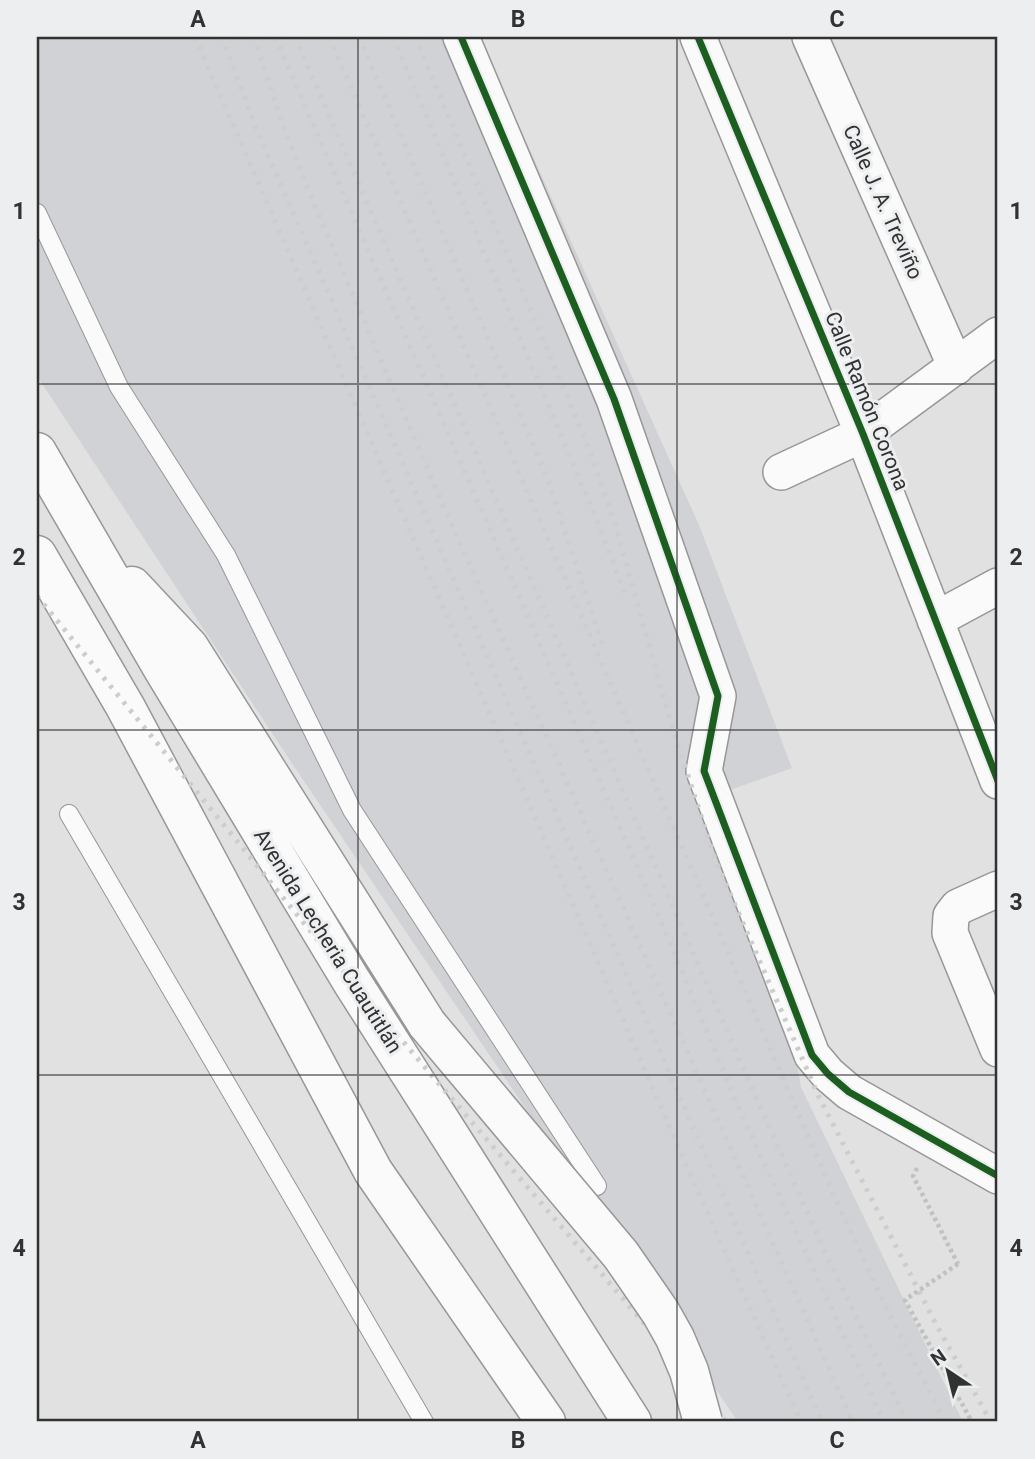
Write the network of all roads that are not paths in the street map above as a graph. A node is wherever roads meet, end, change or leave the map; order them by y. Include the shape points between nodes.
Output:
1 (461, 37) edge
2 (698, 37) edge
3 (810, 37) edge
4 (37, 213) edge
5 (998, 335) edge
6 (956, 367) junction
7 (863, 434) junction
8 (37, 452) edge
9 (781, 472) dead end
10 (91, 542) junction
11 (39, 564) edge
12 (998, 586) edge
13 (935, 620) junction
14 (998, 781) edge
15 (69, 814) dead end
16 (998, 889) edge
17 (998, 1049) edge
18 (998, 1176) edge
19 (597, 1186) dead end
20 (424, 1422) edge
21 (546, 1422) edge
22 (632, 1422) edge
23 (703, 1422) edge

1 - 18 street via 614,399 718,696 704,771 812,1055 849,1092
2 - 7 street, Calle Ramón Corona
3 - 6 street, Calle J. A. Treviño
4 - 19 lane via 119,387 226,555 352,810
5 - 6 street
6 - 7 street
7 - 9 street
7 - 13 street, Calle Ramón Corona
8 - 10 main road, Avenida Lecheria Cuautitlán
10 - 22 main road, Avenida Lecheria Cuautitlán via 352,982
10 - 23 main road, bridge via 190,647 427,1024 621,1255 676,1338
11 - 21 main road via 126,708 373,1171
12 - 13 street
13 - 14 street, Calle Ramón Corona
15 - 20 lane
16 - 17 street via 958,907 951,916 950,933

